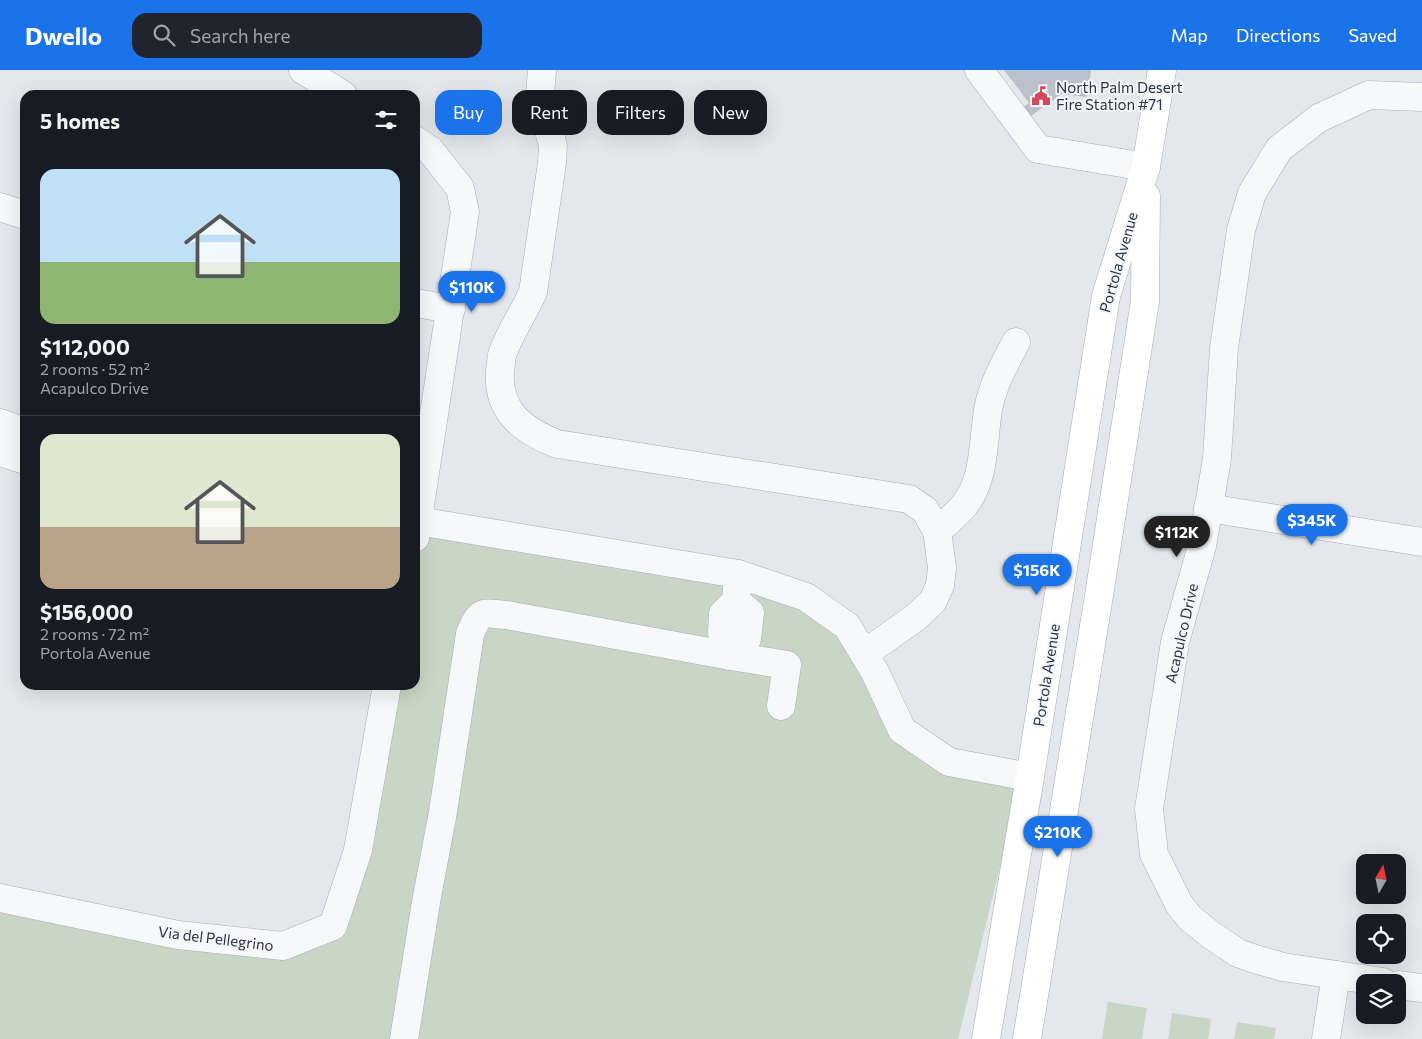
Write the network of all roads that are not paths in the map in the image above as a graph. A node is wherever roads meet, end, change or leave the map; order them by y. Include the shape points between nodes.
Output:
1 (303, 70) edge
2 (542, 70) edge
3 (979, 70) edge
4 (1162, 70) edge
5 (335, 90) edge
6 (1422, 97) edge
7 (420, 143) edge
8 (1146, 167) junction
9 (0, 207) edge
10 (20, 213) edge
11 (420, 304) edge
12 (451, 309) junction
13 (1016, 342) dead end
14 (0, 423) edge
15 (20, 430) edge
16 (0, 452) edge
17 (20, 458) edge
18 (420, 500) edge
19 (1208, 508) junction
20 (420, 526) edge
21 (937, 531) junction
22 (1422, 542) edge
23 (738, 574) junction
24 (732, 652) junction
25 (864, 654) junction
26 (385, 690) edge
27 (781, 706) dead end
28 (1030, 778) junction
29 (0, 898) edge
30 (1037, 973) junction
31 (1336, 975) junction
32 (1356, 978) edge
33 (1406, 986) edge
34 (1422, 988) edge
35 (404, 1039) edge
36 (986, 1039) edge
37 (1027, 1039) edge
38 (1326, 1039) edge

1 - 5 street
2 - 21 street via 540,95 553,146 551,172 533,292 509,338 502,357 500,380 503,402 518,421 538,437 556,444 909,499 925,510
3 - 8 street via 1038,149
4 - 8 main road, Portola Avenue
6 - 19 street, Acapulco Drive via 1369,95 1319,118 1279,149 1252,193 1241,230 1224,348 1218,459
7 - 12 street via 430,150 460,188 465,212
8 - 28 main road, Portola Avenue via 1106,296
8 - 30 main road, Portola Avenue via 1145,301
9 - 10 street
11 - 12 street
12 - 18 street
13 - 21 street via 998,376 991,399 982,462 975,486 964,507
14 - 15 street
16 - 17 street
19 - 22 street
19 - 31 street, Acapulco Drive via 1202,546 1175,642 1156,761 1149,809 1154,854 1190,918 1238,953 1283,967
20 - 23 street
21 - 25 street via 942,568 940,585 932,601 908,623
23 - 24 street via 736,601 723,614 722,633
23 - 25 street via 806,597 846,626
24 - 27 street via 787,665
24 - 35 street via 507,615 486,613 476,618 470,634
25 - 28 street via 902,730 949,762
26 - 29 street, Via del Pellegrino via 358,850 333,926 283,946 178,935
28 - 30 main road via 1040,783 1045,791 1046,806 1027,940
28 - 36 main road, Portola Avenue
30 - 37 main road, Portola Avenue
31 - 32 street, Acapulco Drive
31 - 38 street
33 - 34 street

